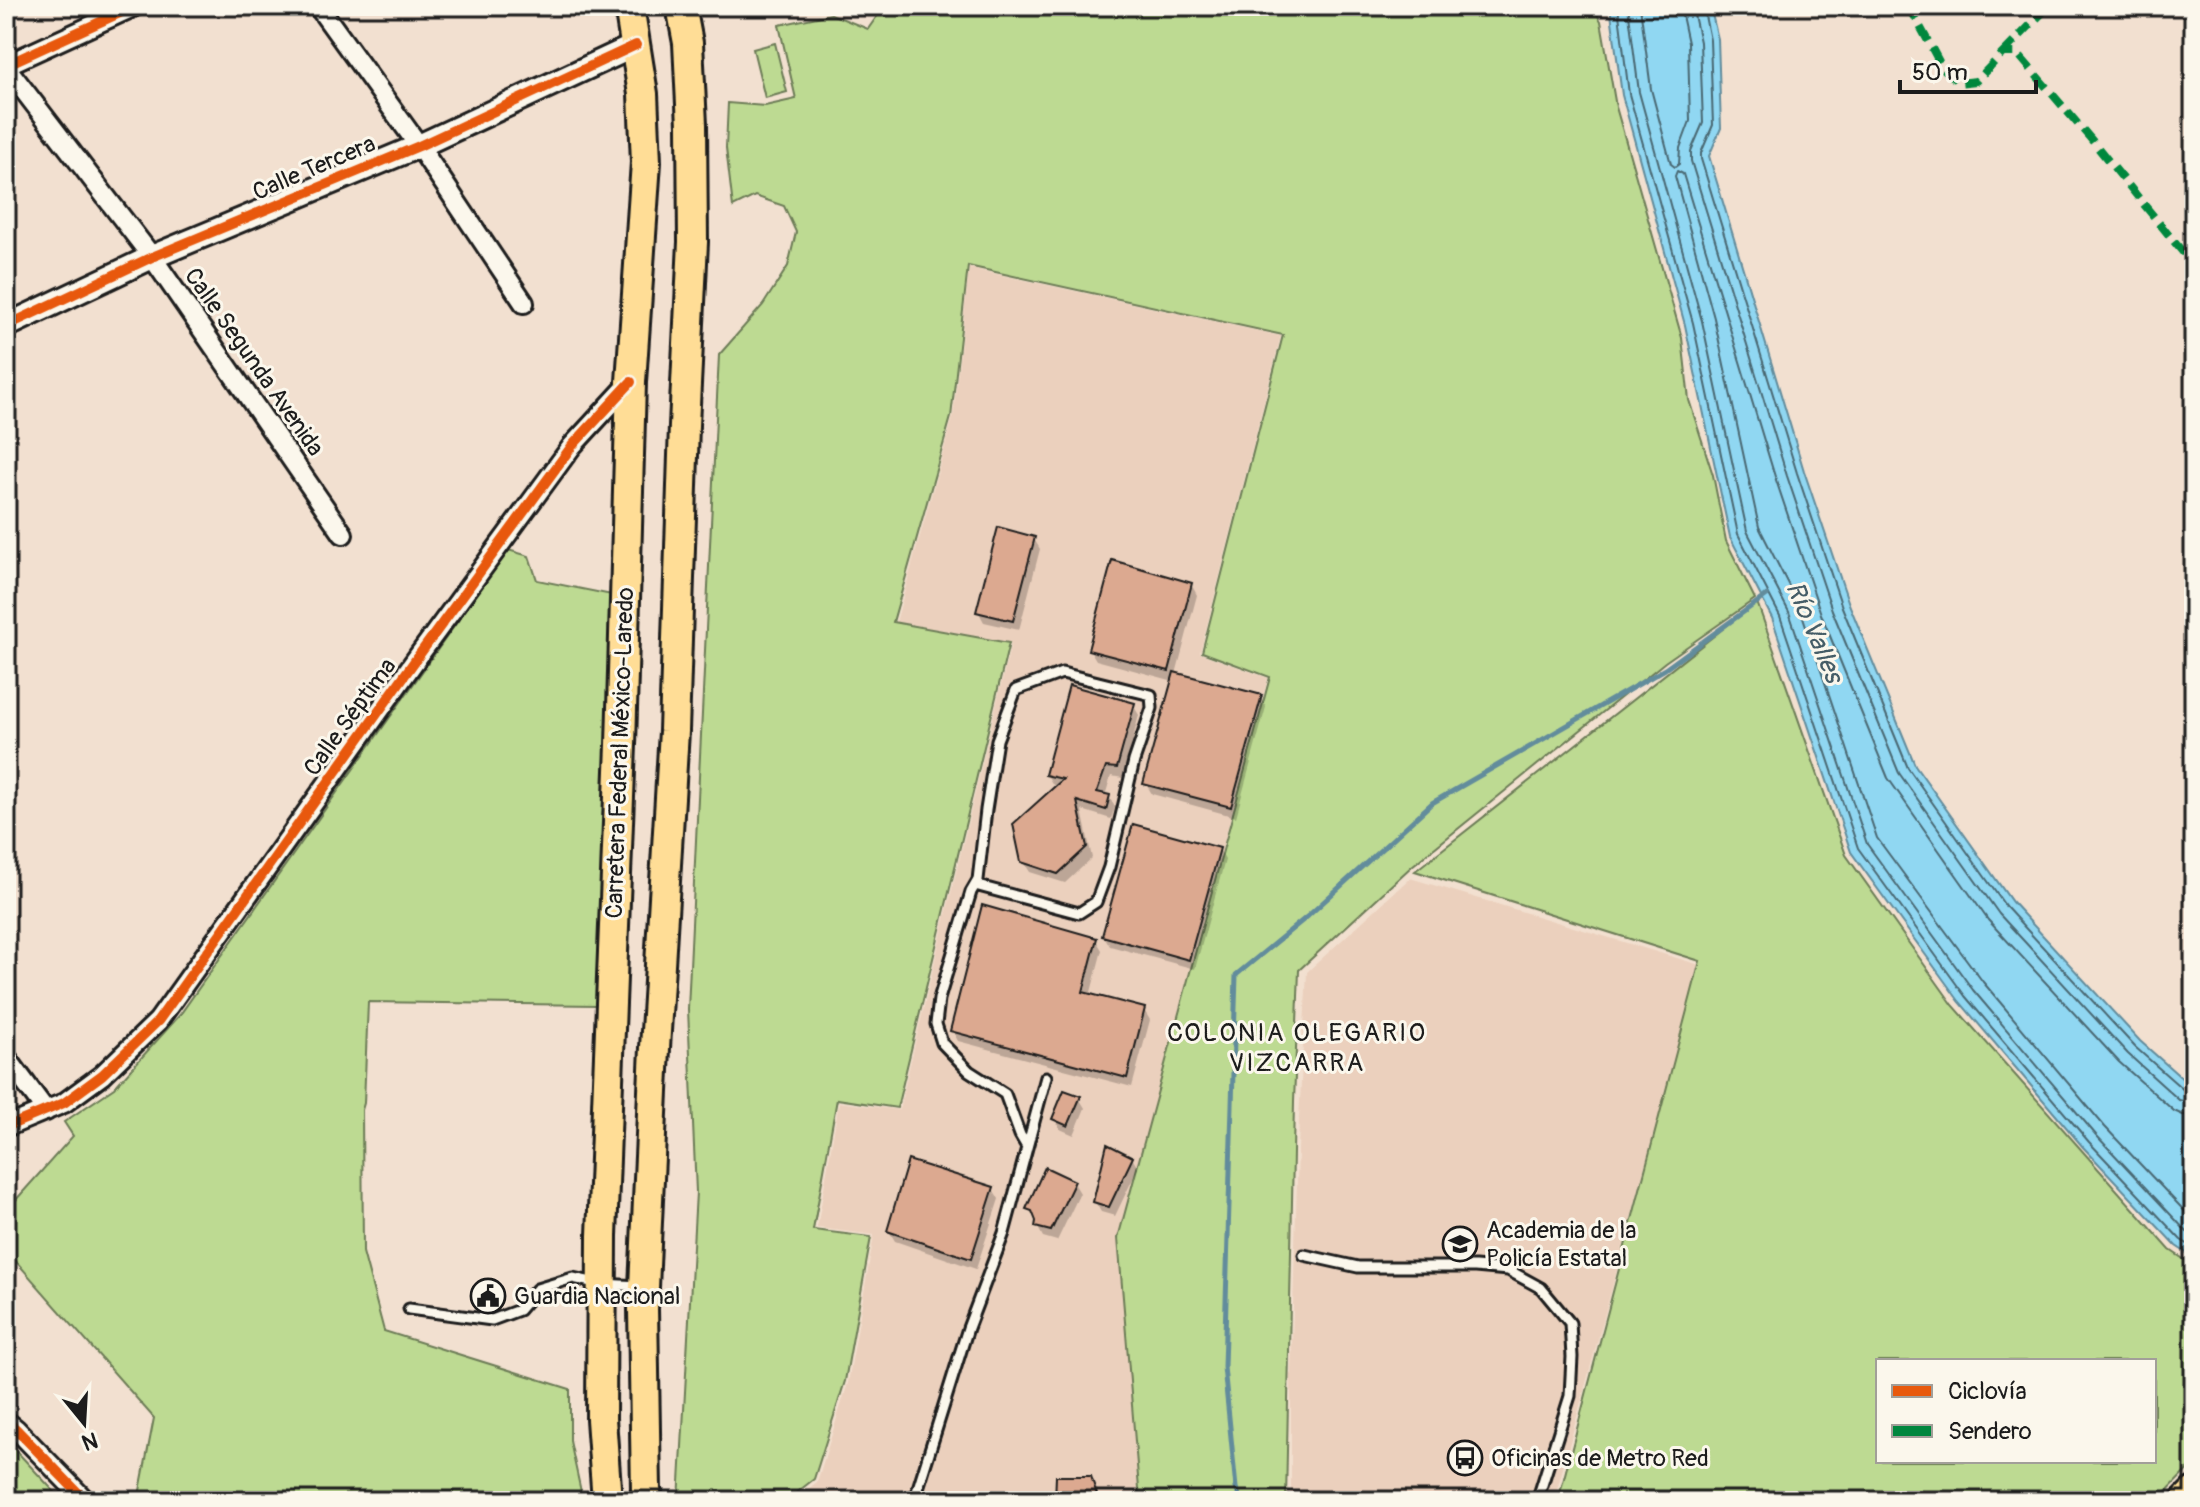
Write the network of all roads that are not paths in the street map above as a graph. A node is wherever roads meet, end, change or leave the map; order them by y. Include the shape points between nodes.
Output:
1 (135, 6) edge
2 (318, 6) edge
3 (629, 6) edge
4 (681, 6) edge
5 (636, 45) junction
6 (6, 66) edge
7 (419, 146) junction
8 (152, 257) junction
9 (524, 303) dead end
10 (6, 326) edge
11 (631, 382) junction
12 (343, 534) dead end
13 (975, 885) junction
14 (6, 1057) edge
15 (1046, 1077) dead end
16 (46, 1111) junction
17 (6, 1127) edge
18 (1027, 1147) junction
19 (1304, 1255) dead end
20 (601, 1284) junction
21 (644, 1286) junction
22 (409, 1309) dead end
23 (6, 1421) edge
24 (2194, 1492) edge
25 (86, 1501) edge
26 (607, 1501) edge
27 (649, 1501) edge
28 (914, 1501) edge
29 (1537, 1501) edge
30 (2185, 1501) edge

1 - 6 street
2 - 7 street
3 - 5 main road, Carretera Federal México-Laredo
4 - 21 main road, Carretera Federal México-Laredo via 688,43 693,242
5 - 7 street, Calle Tercera
5 - 11 main road, Carretera Federal México-Laredo via 646,162
6 - 8 street, Calle Segunda Avenida
7 - 8 street, Calle Tercera
7 - 9 street
8 - 10 street, Calle Tercera
8 - 12 street, Calle Segunda Avenida
11 - 16 street, Calle Séptima via 572,446 158,1021 102,1075
11 - 20 main road, Carretera Federal México-Laredo
13 - 13 lane via 997,740 1016,690 1062,673 1151,695 1152,708 1096,902 1079,913
13 - 18 lane via 936,1024 942,1043 969,1071 1005,1094
14 - 16 street
15 - 18 lane
16 - 17 street, Calle Séptima
18 - 28 lane via 1004,1233
19 - 29 lane via 1358,1267 1508,1270 1541,1288 1570,1323 1572,1357 1570,1396
20 - 21 lane
20 - 22 lane via 561,1281 537,1289 519,1310 492,1320
20 - 26 main road, Carretera Federal México-Laredo
21 - 27 main road, Carretera Federal México-Laredo
23 - 25 street
24 - 30 main road

